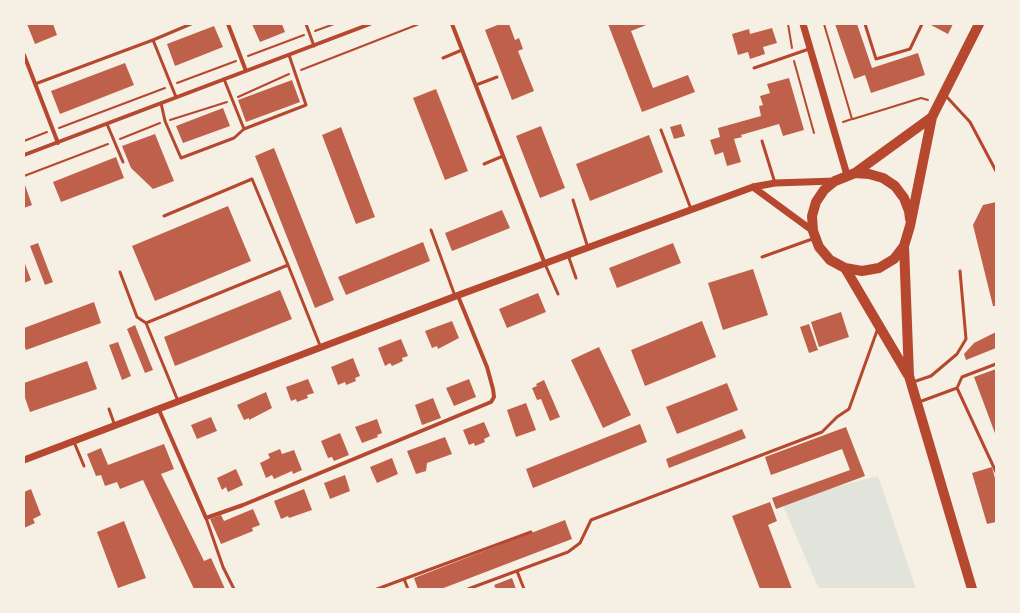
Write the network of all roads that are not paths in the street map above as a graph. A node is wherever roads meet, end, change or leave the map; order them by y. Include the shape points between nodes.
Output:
1 (191, 24) edge
2 (228, 24) edge
3 (306, 24) edge
4 (370, 24) edge
5 (452, 24) edge
6 (803, 24) edge
7 (865, 24) edge
8 (922, 24) edge
9 (979, 24) edge
10 (153, 40) junction
11 (314, 46) junction
12 (810, 48) junction
13 (462, 50) junction
14 (24, 55) edge
15 (288, 55) junction
16 (443, 58) dead end
17 (754, 68) dead end
18 (246, 71) junction
19 (497, 77) dead end
20 (224, 79) junction
21 (35, 84) junction
22 (476, 84) junction
23 (944, 94) junction
24 (176, 97) junction
25 (161, 103) junction
26 (932, 118) junction
27 (107, 124) junction
28 (244, 129) junction
29 (661, 130) dead end
30 (762, 141) dead end
31 (58, 143) junction
32 (24, 155) edge
33 (503, 156) junction
34 (123, 162) dead end
35 (484, 164) dead end
36 (996, 171) edge
37 (851, 174) junction
38 (835, 181) junction
39 (775, 183) junction
40 (753, 187) junction
41 (573, 200) dead end
42 (691, 209) junction
43 (164, 216) dead end
44 (910, 226) junction
45 (431, 230) dead end
46 (814, 234) junction
47 (904, 246) junction
48 (588, 248) junction
49 (568, 255) junction
50 (762, 257) dead end
51 (545, 264) junction
52 (288, 265) junction
53 (845, 268) junction
54 (960, 271) dead end
55 (120, 272) dead end
56 (576, 278) dead end
57 (558, 294) dead end
58 (457, 296) junction
59 (146, 323) junction
60 (879, 326) junction
61 (321, 348) junction
62 (996, 364) edge
63 (910, 380) junction
64 (957, 388) junction
65 (179, 402) junction
66 (917, 403) junction
67 (109, 409) dead end
68 (159, 410) junction
69 (116, 426) junction
70 (74, 442) junction
71 (24, 460) edge
72 (84, 466) dead end
73 (996, 472) edge
74 (206, 518) junction
75 (531, 532) dead end
76 (517, 571) junction
77 (404, 579) junction
78 (482, 584) junction
79 (234, 589) edge
80 (377, 589) edge
81 (408, 589) edge
82 (468, 589) edge
83 (484, 589) edge
84 (524, 589) edge
85 (972, 589) edge

1 - 10 lane
2 - 18 street
3 - 11 lane
4 - 11 street
5 - 13 street
6 - 12 street
7 - 8 lane via 876,59 910,49
9 - 23 main road
10 - 21 lane
10 - 24 lane
11 - 15 street
12 - 17 lane
12 - 37 street
13 - 16 lane
13 - 22 street
14 - 21 street
15 - 18 street
15 - 28 lane via 306,105
18 - 20 street
19 - 22 lane
20 - 24 street
20 - 28 lane
21 - 31 street
22 - 33 street
23 - 26 main road
23 - 36 lane via 970,122
24 - 25 street
25 - 27 street
25 - 28 lane via 165,121 181,158 234,138
26 - 37 main road
26 - 44 main road
27 - 31 street
27 - 34 lane
29 - 42 lane
30 - 39 lane
31 - 32 street
33 - 35 lane
33 - 51 street
37 - 38 main road
37 - 44 main road via 869,174 883,178 895,186 907,205
38 - 39 street
38 - 46 main road via 824,190 816,202 812,216
39 - 40 street
40 - 42 street
40 - 46 street
41 - 48 lane
42 - 48 street
43 - 52 lane via 252,179
44 - 47 main road
45 - 58 lane
46 - 50 lane
46 - 53 main road via 819,247 830,260
47 - 53 main road via 894,259 879,268 862,271
47 - 63 main road
48 - 49 street
49 - 51 street
49 - 56 lane
51 - 57 lane
51 - 58 street
52 - 59 lane
52 - 61 lane
53 - 60 main road
54 - 63 lane via 966,339 957,354 932,376
55 - 59 lane via 137,317
58 - 61 street
58 - 74 street via 487,367 494,397 491,402
59 - 65 lane
60 - 63 main road
60 - 76 lane via 849,409 822,432 591,520 580,543 568,552
61 - 65 street
62 - 64 lane via 962,376
63 - 66 main road
64 - 66 lane
64 - 73 lane
65 - 68 street
66 - 85 main road
67 - 69 lane
68 - 69 street
68 - 74 street
69 - 70 street
70 - 71 street
70 - 72 lane
74 - 79 lane
75 - 77 lane
76 - 78 lane
76 - 84 lane
77 - 80 lane
77 - 81 lane
78 - 82 lane
78 - 83 lane

